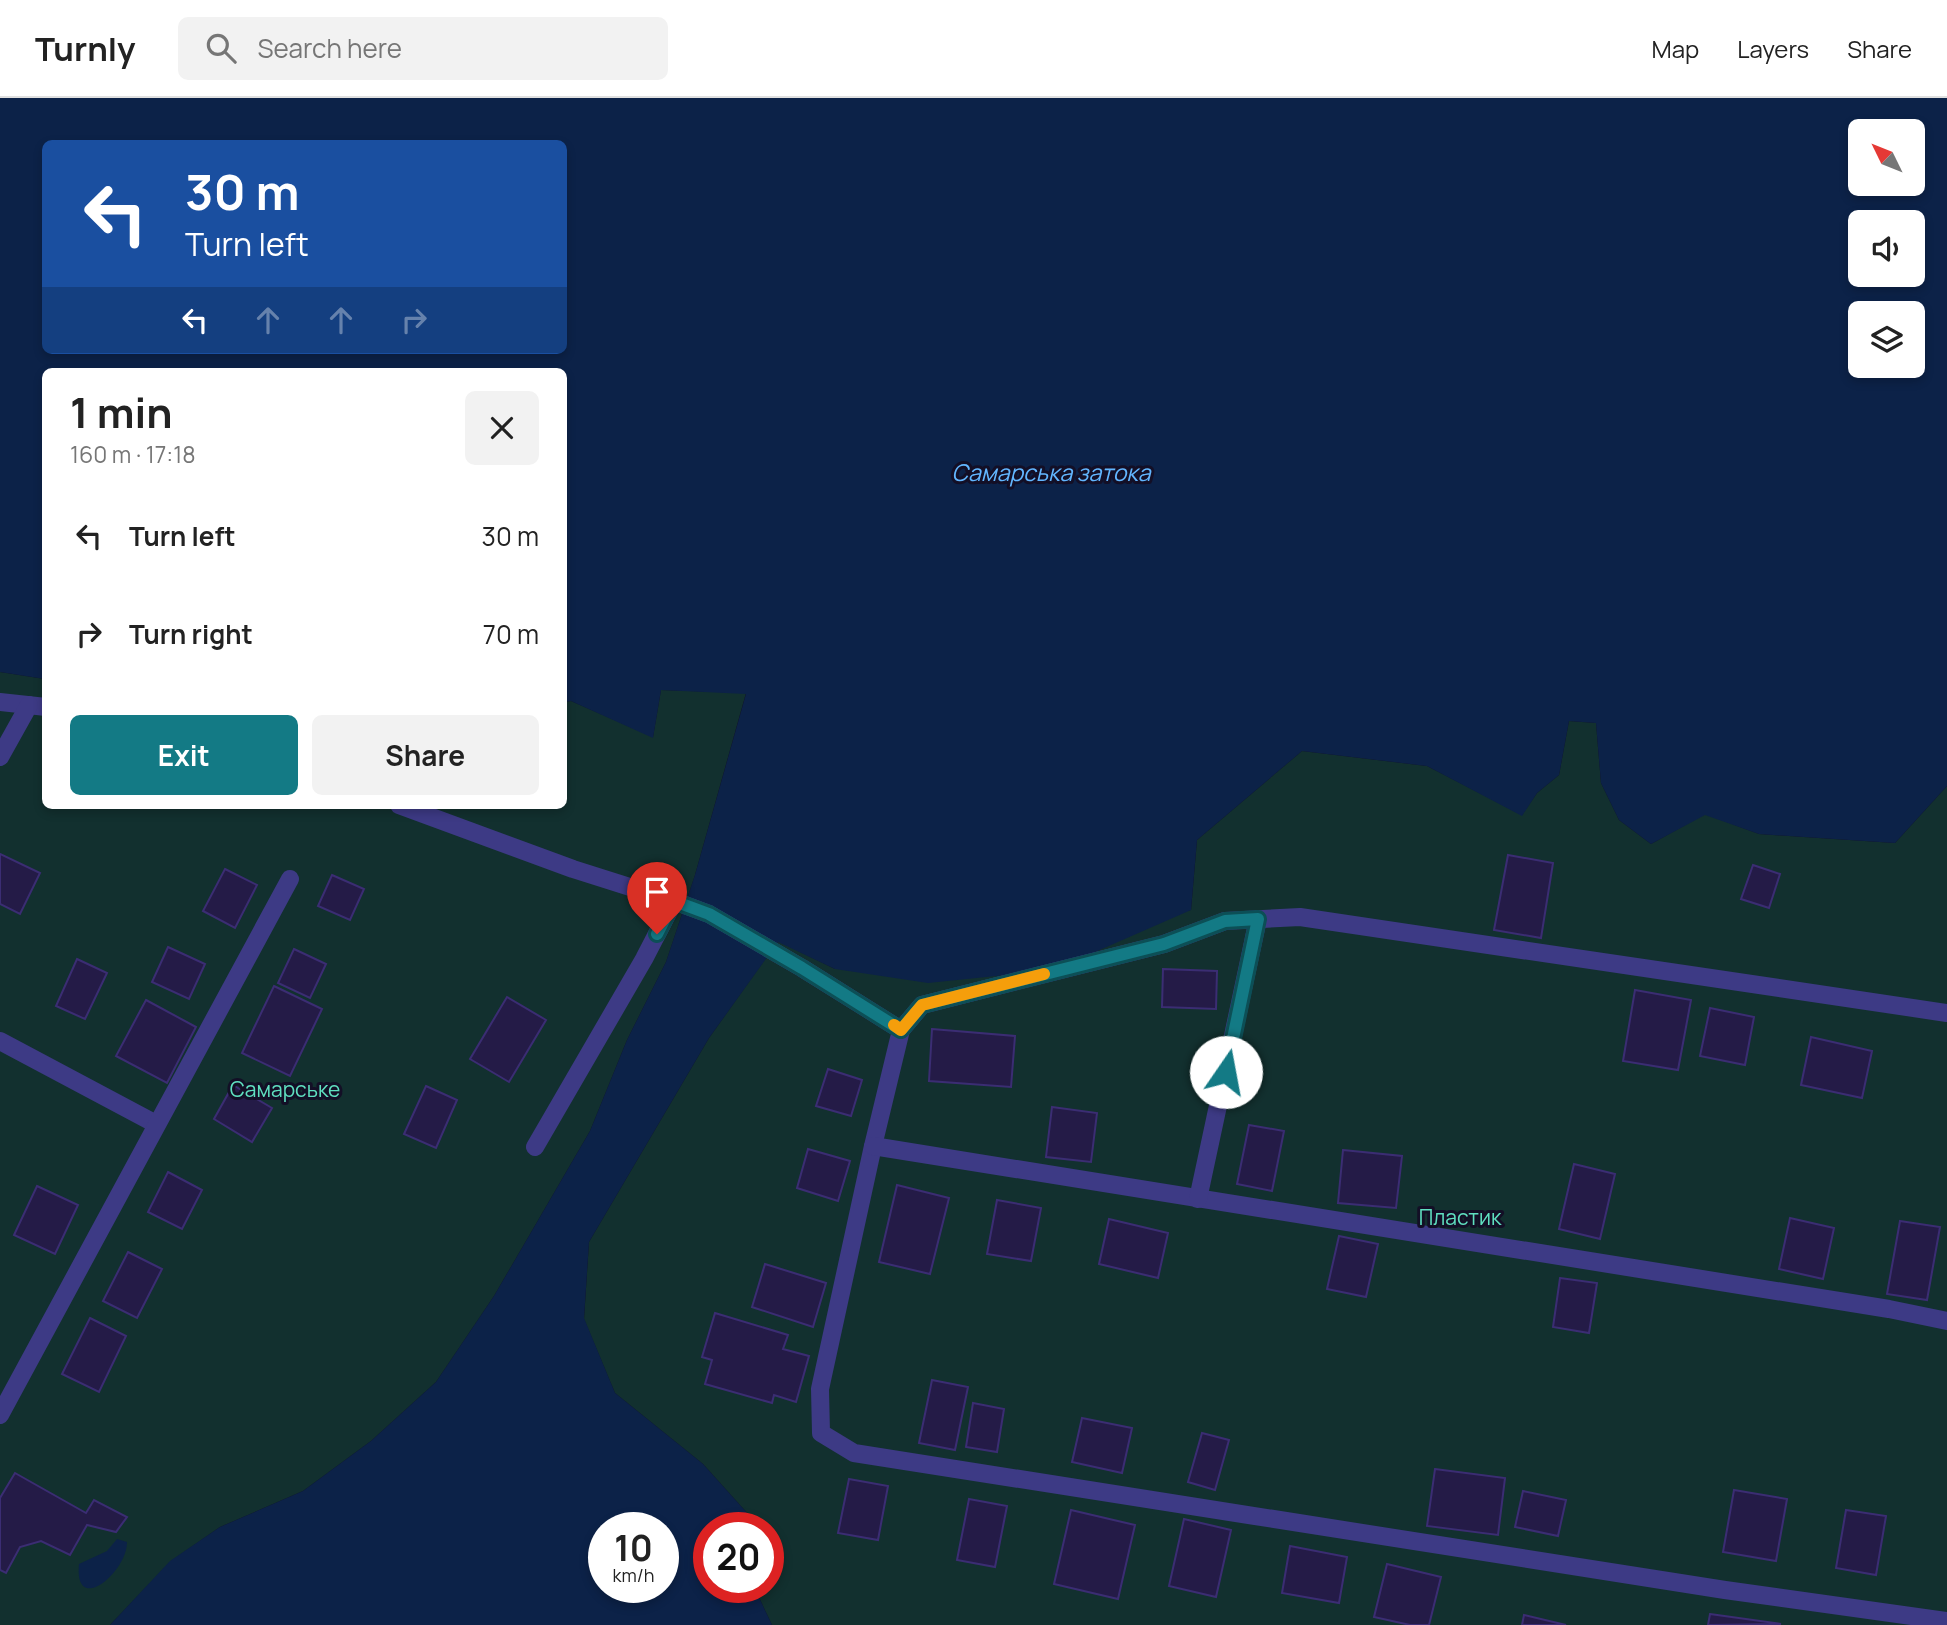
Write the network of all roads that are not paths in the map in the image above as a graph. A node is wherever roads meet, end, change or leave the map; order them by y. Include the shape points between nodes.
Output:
1 (0, 702) edge
2 (37, 706) edge
3 (0, 757) edge
4 (410, 809) edge
5 (290, 879) dead end
6 (674, 901) junction
7 (1258, 919) junction
8 (1947, 1013) edge
9 (901, 1030) junction
10 (0, 1041) edge
11 (156, 1125) junction
12 (873, 1146) junction
13 (535, 1147) dead end
14 (1198, 1199) junction
15 (1947, 1321) edge
16 (0, 1415) edge
17 (1947, 1621) edge

1 - 2 lane
2 - 3 lane
4 - 6 lane via 573,870
5 - 11 lane
6 - 9 lane via 709,914
6 - 13 lane
7 - 8 lane via 1300,917
7 - 9 lane via 1225,921 1164,944 922,1005
7 - 14 lane
9 - 12 lane
10 - 11 lane
11 - 16 lane
12 - 14 lane
12 - 17 lane via 820,1389 821,1433 854,1453
14 - 15 lane

